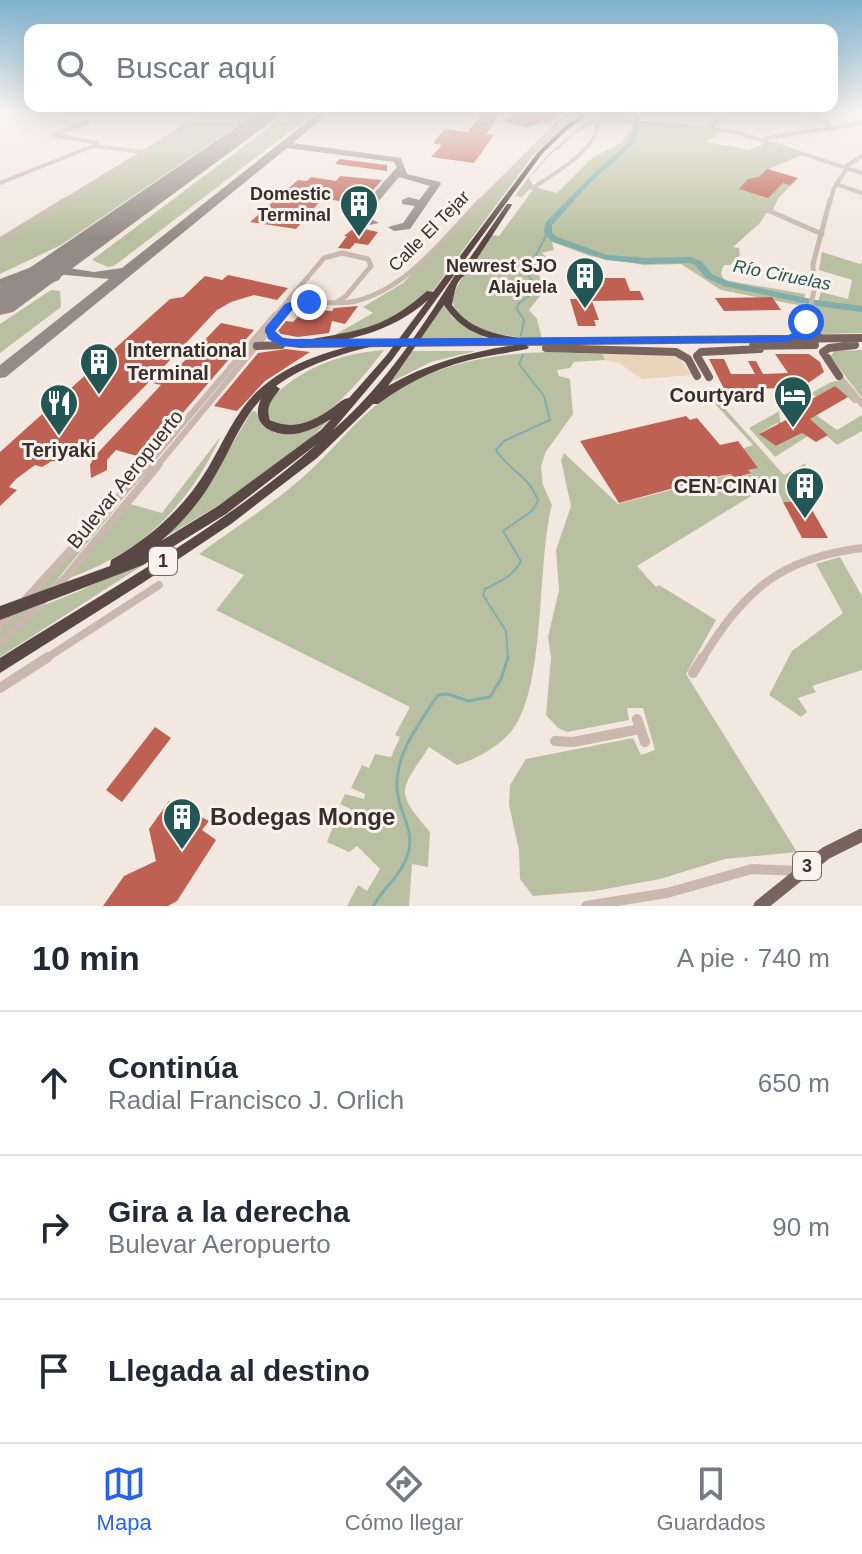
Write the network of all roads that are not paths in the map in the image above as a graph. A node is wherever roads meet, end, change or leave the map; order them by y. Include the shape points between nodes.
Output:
1 (79, 153) edge
2 (141, 153) edge
3 (525, 153) edge
4 (540, 153) edge
5 (545, 153) edge
6 (579, 153) edge
7 (806, 153) edge
8 (862, 156) edge
9 (846, 167) junction
10 (862, 173) edge
11 (0, 183) edge
12 (836, 184) junction
13 (532, 188) dead end
14 (862, 193) edge
15 (514, 194) junction
16 (765, 209) dead end
17 (822, 234) junction
18 (0, 240) edge
19 (472, 249) junction
20 (300, 286) junction
21 (436, 287) junction
22 (351, 290) junction
23 (371, 298) junction
24 (309, 302) junction
25 (335, 303) junction
26 (806, 326) junction
27 (269, 331) junction
28 (409, 334) junction
29 (787, 339) junction
30 (824, 339) junction
31 (860, 342) edge
32 (300, 344) junction
33 (525, 345) junction
34 (805, 345) junction
35 (257, 346) junction
36 (538, 347) junction
37 (385, 356) junction
38 (697, 376) dead end
39 (839, 376) joint
40 (709, 377) dead end
41 (348, 400) junction
42 (862, 404) edge
43 (355, 417) junction
44 (316, 446) junction
45 (862, 548) edge
46 (159, 585) dead end
47 (74, 587) junction
48 (0, 613) edge
49 (0, 625) edge
50 (0, 644) edge
51 (0, 666) edge
52 (693, 673) dead end
53 (0, 688) edge
54 (555, 741) dead end
55 (645, 742) dead end
56 (862, 835) edge
57 (800, 871) junction
58 (586, 906) edge
59 (760, 906) edge

1 - 11 street
2 - 18 street
3 - 23 street, Calle El Tejar via 423,260
4 - 19 highway, 1
5 - 15 highway, 1
6 - 13 street
7 - 9 street
8 - 9 street
9 - 10 street
9 - 12 street
12 - 14 street
12 - 17 street
15 - 19 highway, 1
15 - 33 highway via 454,287 448,305 473,329
16 - 17 street
17 - 26 street
19 - 21 highway, 1
19 - 28 highway, 1
20 - 22 street, Bulevar Aeropuerto via 324,258 342,253 370,261
20 - 24 street
20 - 49 street, Bulevar Aeropuerto via 125,492
21 - 28 highway, 1
21 - 32 highway via 388,325
22 - 23 street
22 - 25 street, Bulevar Aeropuerto
23 - 25 street, Calle El Tejar
24 - 25 street
24 - 27 street, Bulevar Aeropuerto via 289,307
26 - 29 main road
26 - 30 main road
27 - 32 main road via 277,341
27 - 35 street, Bulevar Aeropuerto
28 - 37 highway, 1
28 - 37 highway, 1
29 - 30 main road
29 - 33 main road
30 - 31 main road
31 - 34 main road
31 - 39 main road via 823,352
32 - 35 main road
32 - 37 main road
33 - 36 main road
33 - 37 main road
33 - 43 highway via 437,366 395,386
34 - 36 main road
34 - 40 main road via 704,350 697,356
35 - 50 street, Bulevar Aeropuerto via 65,578
36 - 38 main road via 676,352 688,359
37 - 41 highway, 1
37 - 41 highway via 340,355 299,372 269,395 262,411 272,427 295,430 324,419
37 - 43 highway, 1
37 - 44 highway, 1
37 - 44 highway, 1
37 - 47 highway via 318,358 267,388 176,519 125,559
39 - 42 street
41 - 44 highway, 1
43 - 44 highway, 1
44 - 47 highway, 1 via 160,548
44 - 51 highway, 1 via 239,511
45 - 52 street via 809,557 768,578 724,621
46 - 53 street
47 - 48 highway, 1
54 - 55 street via 573,742 639,724
56 - 57 main road, 3
57 - 58 street via 752,866 678,890
57 - 59 main road, 3

